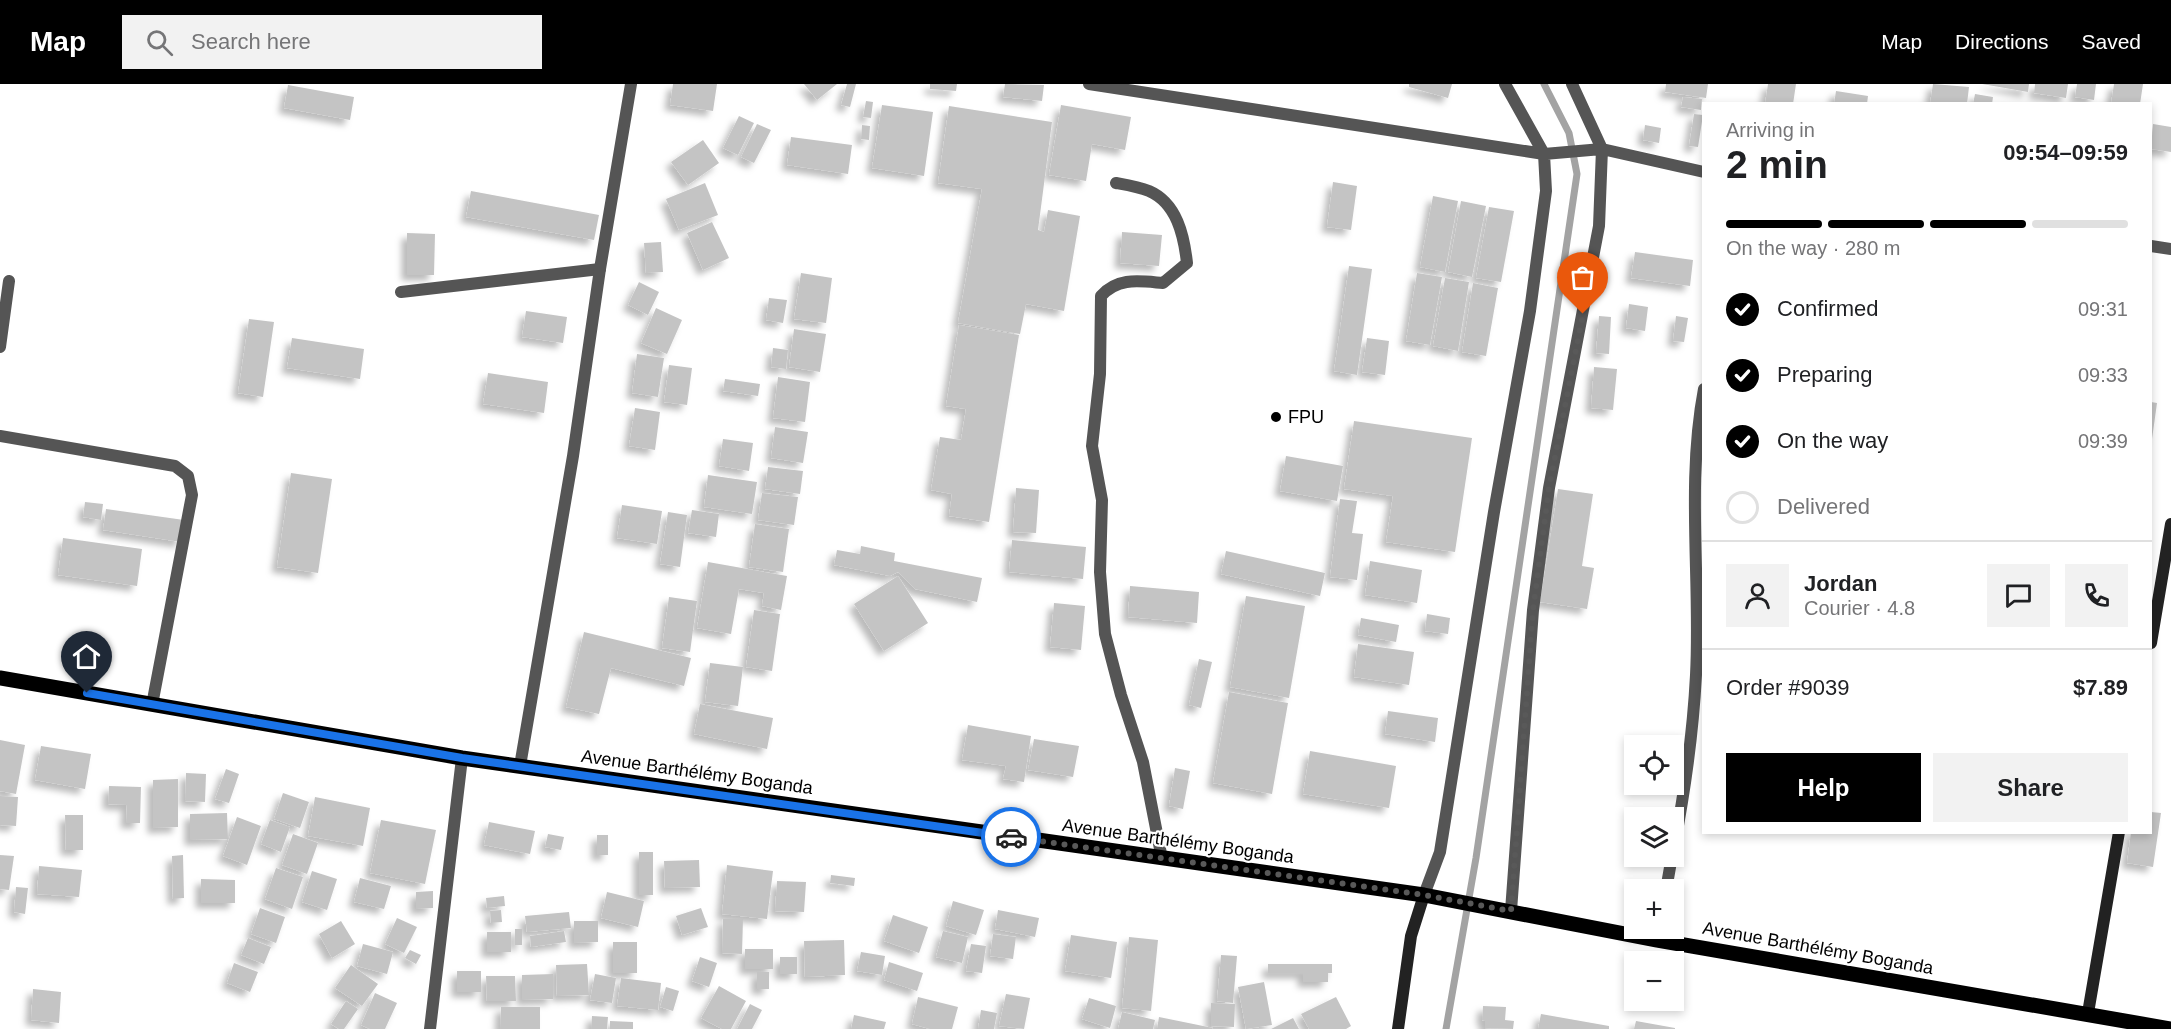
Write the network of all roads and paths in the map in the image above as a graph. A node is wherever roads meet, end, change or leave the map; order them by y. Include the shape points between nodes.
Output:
1 (631, 84) edge
2 (1089, 84) edge
3 (1505, 84) edge
4 (1572, 84) edge
5 (1602, 149) junction
6 (1544, 154) junction
7 (1702, 172) edge
8 (1116, 183) dead end
9 (2152, 246) edge
10 (2171, 249) edge
11 (600, 269) junction
12 (9, 281) dead end
13 (401, 292) dead end
14 (0, 347) edge
15 (1702, 412) edge
16 (0, 436) edge
17 (2171, 524) edge
18 (2152, 637) edge
19 (0, 678) edge
20 (152, 705) junction
21 (462, 758) junction
22 (520, 766) junction
23 (1682, 807) edge
24 (2119, 834) edge
25 (1162, 859) junction
26 (1424, 895) junction
27 (1511, 911) junction
28 (1624, 929) edge
29 (1684, 939) edge
30 (2088, 1013) junction
31 (430, 1029) edge
32 (1398, 1029) edge
33 (2171, 1029) edge

1 - 11 street
2 - 6 street
3 - 6 street
4 - 5 street
5 - 6 street
5 - 7 street
5 - 27 street via 1599,226 1549,488 1533,610
6 - 26 street via 1546,191 1530,311 1440,852
8 - 25 street via 1151,191 1172,210 1184,235 1187,263 1163,283 1134,281 1111,286 1101,296 1101,374 1092,446 1102,500 1105,634 1143,762
9 - 10 street
11 - 13 street
11 - 22 street via 573,456
12 - 14 street
15 - 23 street via 1695,492 1696,675
16 - 20 street via 175,466 188,476 192,495
17 - 18 street
19 - 20 main road, Avenue Barthélémy Boganda
20 - 21 main road, Avenue Barthélémy Boganda
21 - 22 main road, Avenue Barthélémy Boganda
21 - 31 street
22 - 25 main road, Avenue Barthélémy Boganda
24 - 30 street
25 - 26 main road, Avenue Barthélémy Boganda
26 - 27 main road, Avenue Barthélémy Boganda
26 - 32 street via 1411,936
27 - 28 main road, Avenue Barthélémy Boganda
29 - 30 main road, Avenue Barthélémy Boganda
30 - 33 main road, Avenue Barthélémy Boganda

